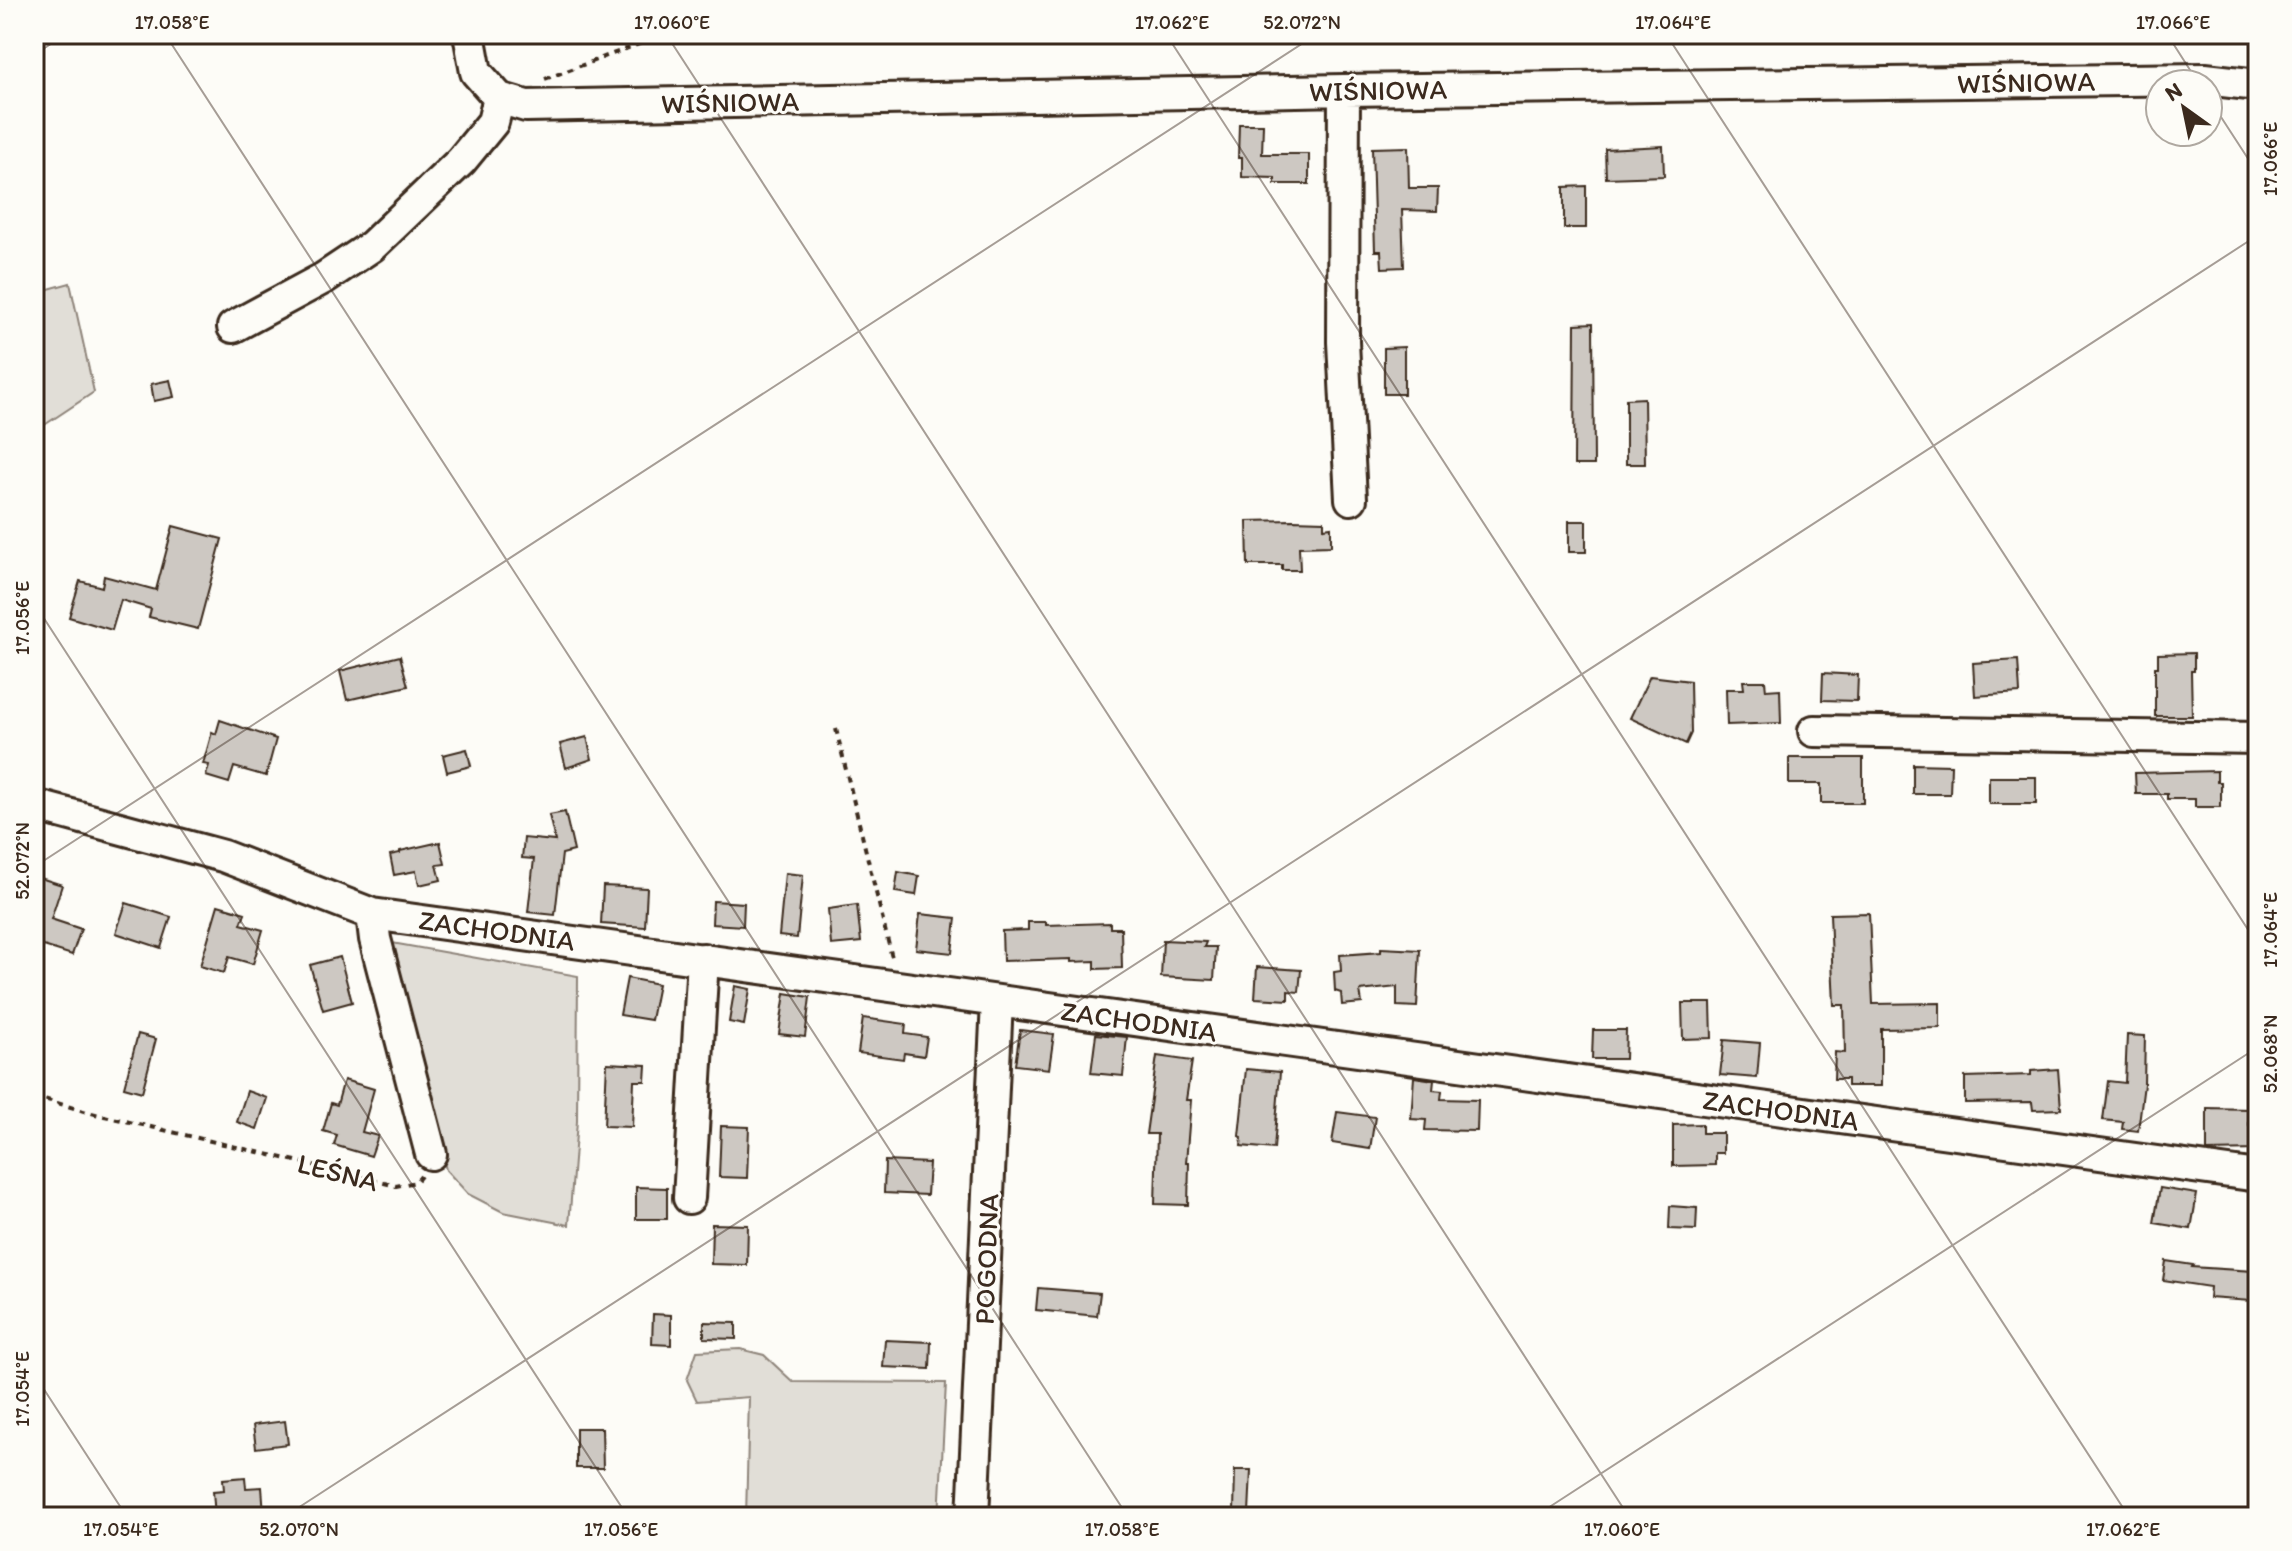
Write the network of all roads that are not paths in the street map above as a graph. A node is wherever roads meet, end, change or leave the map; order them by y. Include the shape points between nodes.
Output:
1 (469, 34) edge
2 (2258, 85) edge
3 (1344, 90) junction
4 (499, 98) junction
5 (233, 327) dead end
6 (1351, 499) dead end
7 (1814, 731) dead end
8 (2258, 738) edge
9 (34, 805) edge
10 (372, 914) junction
11 (703, 959) junction
12 (997, 1001) junction
13 (431, 1154) road end
14 (2258, 1176) edge
15 (689, 1198) dead end
16 (973, 1517) edge

1 - 4 street via 476,72
2 - 3 street, WIŚNIOWA via 2205,79
3 - 4 street, WIŚNIOWA via 526,106
3 - 6 street via 1343,342
4 - 5 street via 493,122 461,161 372,246
7 - 8 street
9 - 10 street, ZACHODNIA via 223,856
10 - 11 street, ZACHODNIA
10 - 13 street
11 - 12 street, ZACHODNIA
11 - 15 street
12 - 14 street, ZACHODNIA
12 - 16 street, POGODNA

